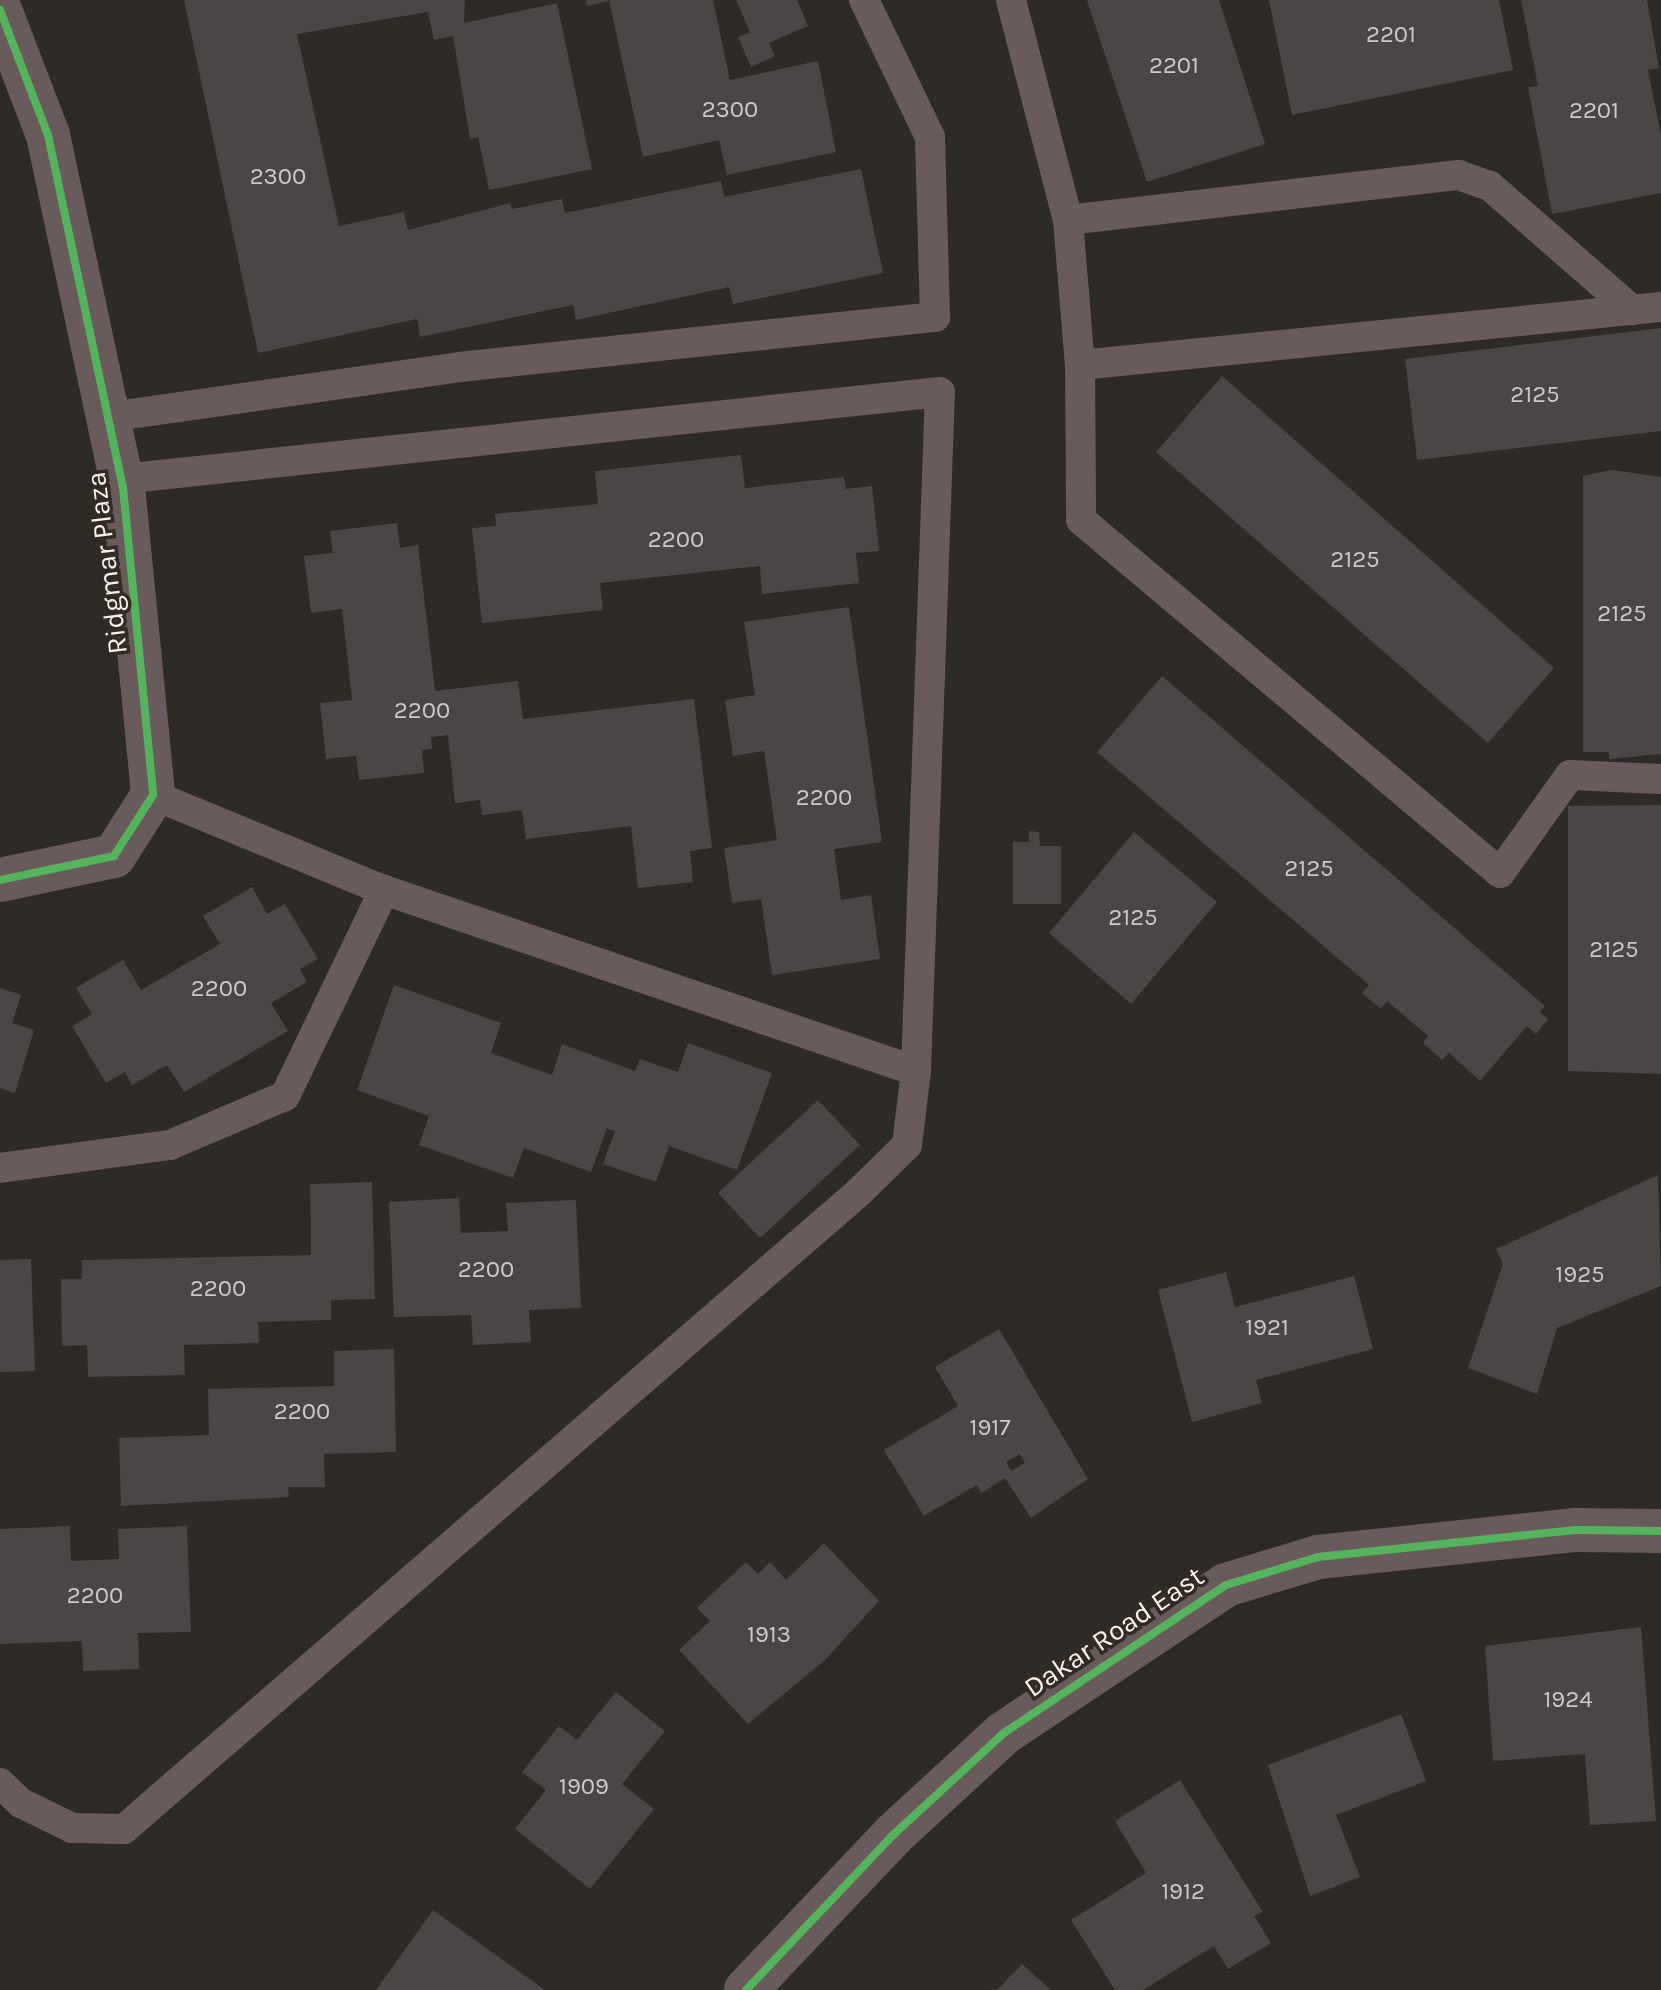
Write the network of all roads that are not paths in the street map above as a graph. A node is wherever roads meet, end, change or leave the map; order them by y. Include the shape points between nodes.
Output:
1 (864, 0) edge
2 (1011, 0) edge
3 (0, 10) edge
4 (1068, 220) junction
5 (1646, 309) edge
6 (1080, 365) junction
7 (109, 417) junction
8 (122, 479) junction
9 (1661, 779) edge
10 (153, 795) junction
11 (0, 880) edge
12 (384, 890) junction
13 (916, 1071) junction
14 (0, 1168) edge
15 (1661, 1531) edge
16 (0, 1783) edge
17 (746, 1990) edge

1 - 7 lane via 930,137 935,317 459,367
2 - 4 lane
3 - 7 street, Ridgmar Plaza via 48,135
4 - 5 lane via 1458,175 1490,186
4 - 6 lane
5 - 6 lane
6 - 9 lane via 1081,520 1500,873 1570,775
7 - 8 street, Ridgmar Plaza
8 - 10 street, Ridgmar Plaza
8 - 13 lane via 940,392
10 - 11 street via 114,856
10 - 12 lane
12 - 13 lane
12 - 14 lane via 285,1096 170,1145
13 - 16 lane via 907,1145 859,1192 124,1829 72,1828 21,1803
15 - 17 street, Dakar Road East via 1576,1530 1318,1557 1226,1585 1004,1733 893,1835

